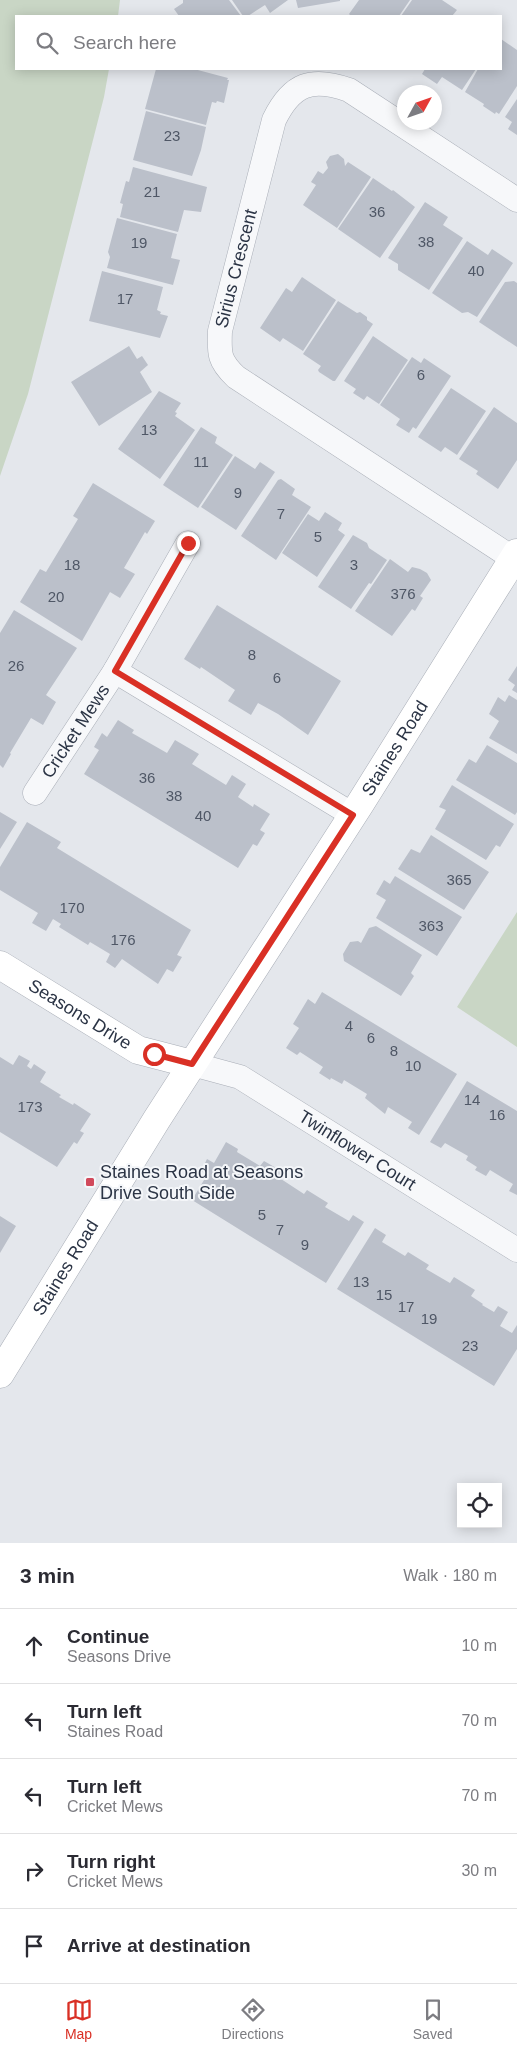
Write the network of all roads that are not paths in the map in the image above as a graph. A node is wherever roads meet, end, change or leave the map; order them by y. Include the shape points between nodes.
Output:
1 (517, 200) edge
2 (188, 543) dead end
3 (515, 556) edge
4 (115, 671) junction
5 (35, 793) dead end
6 (353, 815) junction
7 (0, 965) edge
8 (192, 1064) junction
9 (517, 1250) edge
10 (5, 1357) edge

1 - 3 street, Sirius Crescent via 349,90 328,83 311,83 300,88 281,106 274,120 220,331 219,352 224,366 236,377
2 - 4 street, Cricket Mews
3 - 6 street, Staines Road
4 - 5 street, Cricket Mews
4 - 6 street, Cricket Mews
6 - 8 street, Staines Road
7 - 8 street, Seasons Drive via 138,1050
8 - 9 street, Twinflower Court via 240,1077
8 - 10 street, Staines Road

